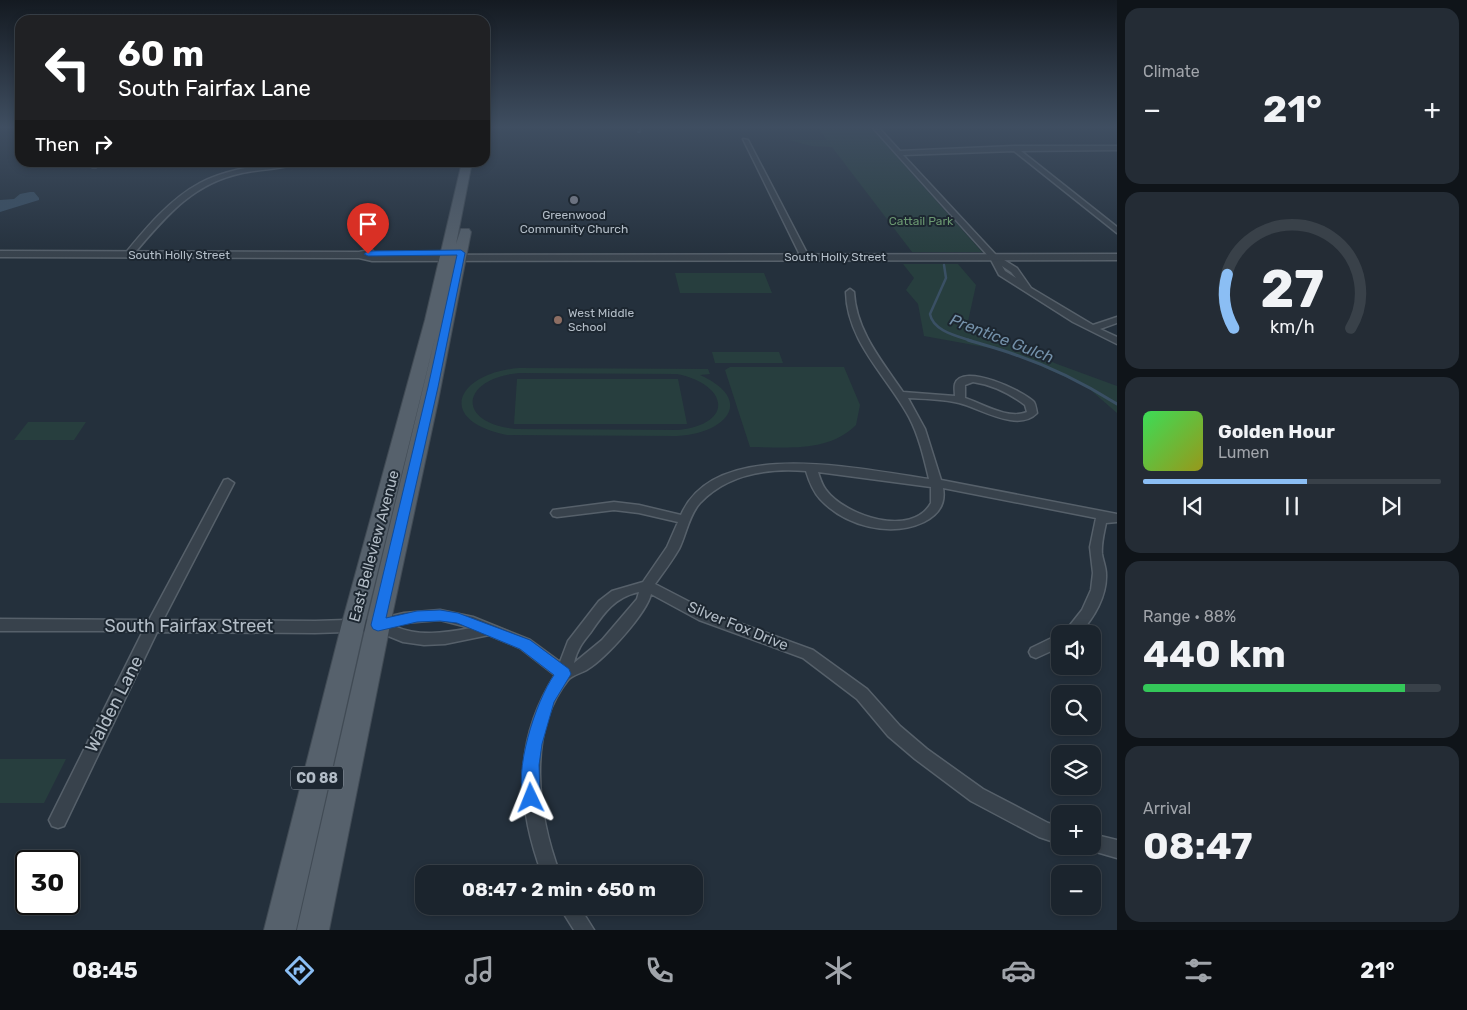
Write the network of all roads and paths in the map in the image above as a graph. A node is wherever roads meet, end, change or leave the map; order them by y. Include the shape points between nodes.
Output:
1 (245, 171) edge
2 (466, 171) edge
3 (761, 171) edge
4 (916, 171) edge
5 (1043, 171) edge
6 (476, 180) dead end
7 (1117, 231) edge
8 (0, 254) edge
9 (128, 255) junction
10 (454, 256) junction
11 (805, 257) junction
12 (993, 257) junction
13 (1117, 257) edge
14 (850, 292) dead end
15 (1117, 320) edge
16 (1092, 329) junction
17 (1117, 341) edge
18 (900, 396) junction
19 (960, 400) junction
20 (811, 468) junction
21 (228, 483) dead end
22 (936, 484) junction
23 (556, 513) dead end
24 (1116, 516) edge
25 (685, 520) junction
26 (648, 586) junction
27 (0, 625) edge
28 (366, 625) junction
29 (1080, 625) edge
30 (153, 626) junction
31 (487, 630) junction
32 (1051, 644) edge
33 (1036, 652) dead end
34 (564, 674) junction
35 (58, 820) dead end
36 (1051, 833) edge
37 (1101, 845) edge
38 (1117, 849) edge
39 (548, 865) edge
40 (574, 915) edge
41 (280, 930) edge
42 (313, 930) edge
43 (585, 930) edge

1 - 9 street via 199,186 188,193
2 - 10 main road, East Belleview Avenue / CO 88
3 - 11 street
4 - 12 street
5 - 7 street
6 - 10 main road, East Belleview Avenue / CO 88
8 - 9 street, South Holly Street
9 - 10 street, South Holly Street
10 - 11 street, South Holly Street via 545,259
10 - 28 main road, East Belleview Avenue / CO 88 via 430,401
11 - 12 street, South Holly Street
12 - 13 street, South Holly Street
12 - 16 street via 1002,273 1016,284
14 - 18 street via 852,313 861,334
15 - 16 street
16 - 17 street
18 - 19 street
18 - 22 street via 913,413 926,442
19 - 19 street via 1008,417 1021,418 1033,411 1030,404 1015,393 982,380 963,381
20 - 22 street
20 - 22 street via 818,489 837,508 860,519 884,524 904,524 926,516 938,499
20 - 25 street via 765,467 733,475 704,492
21 - 30 street, Walden Lane via 202,538
22 - 24 street
23 - 25 street via 614,506
24 - 29 street via 1102,520 1096,554 1100,574 1095,595
25 - 26 street via 673,548
26 - 34 street via 643,601 607,644 583,665
26 - 34 street via 623,590 605,602 572,647
26 - 36 street, Silver Fox Drive via 704,616 808,654 862,694 894,731 921,754 977,795
27 - 30 street, South Fairfax Street
28 - 30 street, South Fairfax Street
28 - 31 street via 414,638 445,638
28 - 31 street via 440,615 468,621
28 - 41 main road, East Belleview Avenue / CO 88
28 - 42 main road, East Belleview Avenue / CO 88
30 - 35 street, Walden Lane
31 - 34 street via 525,644
32 - 33 street
34 - 39 street via 547,702 531,765 532,813
37 - 38 street
40 - 43 street

